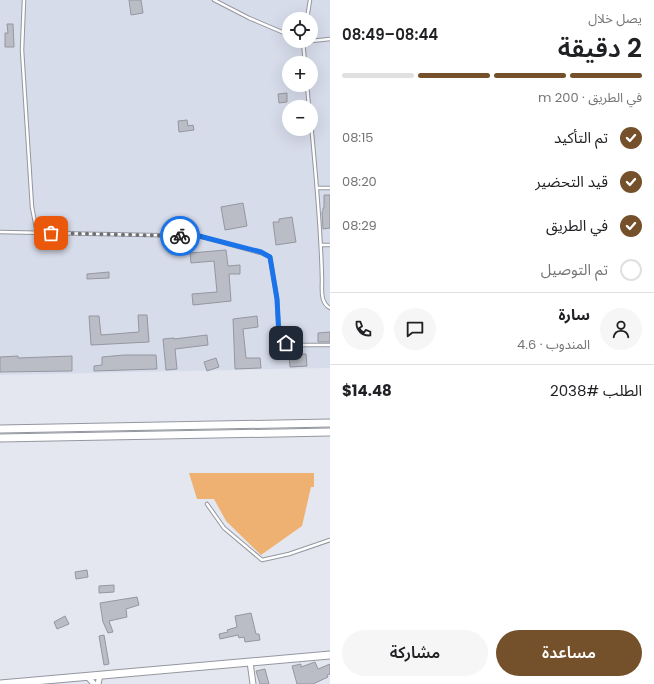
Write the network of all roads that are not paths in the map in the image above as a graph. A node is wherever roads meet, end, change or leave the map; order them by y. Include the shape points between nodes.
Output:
1 (24, 0) edge
2 (214, 0) edge
3 (310, 0) edge
4 (308, 12) edge
5 (282, 32) edge
6 (330, 39) edge
7 (318, 40) edge
8 (312, 136) edge
9 (317, 188) junction
10 (330, 188) edge
11 (0, 232) edge
12 (36, 233) junction
13 (322, 245) junction
14 (330, 245) edge
15 (330, 308) edge
16 (330, 345) edge
17 (330, 423) edge
18 (0, 429) edge
19 (330, 432) edge
20 (0, 438) edge
21 (207, 504) dead end
22 (330, 540) edge
23 (330, 655) edge
24 (250, 662) junction
25 (100, 675) junction
26 (87, 676) junction
27 (0, 684) edge
28 (94, 684) edge
29 (98, 684) edge
30 (253, 684) edge

1 - 12 lane via 22,50
2 - 5 lane
3 - 4 lane
6 - 7 lane
8 - 9 lane
9 - 10 lane
9 - 13 lane
11 - 12 lane
12 - 16 lane via 199,236 261,252 270,257 277,299 279,336 292,345
13 - 14 lane
13 - 15 lane via 323,299
17 - 18 main road
19 - 20 main road
21 - 22 lane via 224,528 262,560
23 - 24 main road
24 - 25 main road
24 - 30 street
25 - 26 main road
25 - 29 street
26 - 27 main road
26 - 28 street

